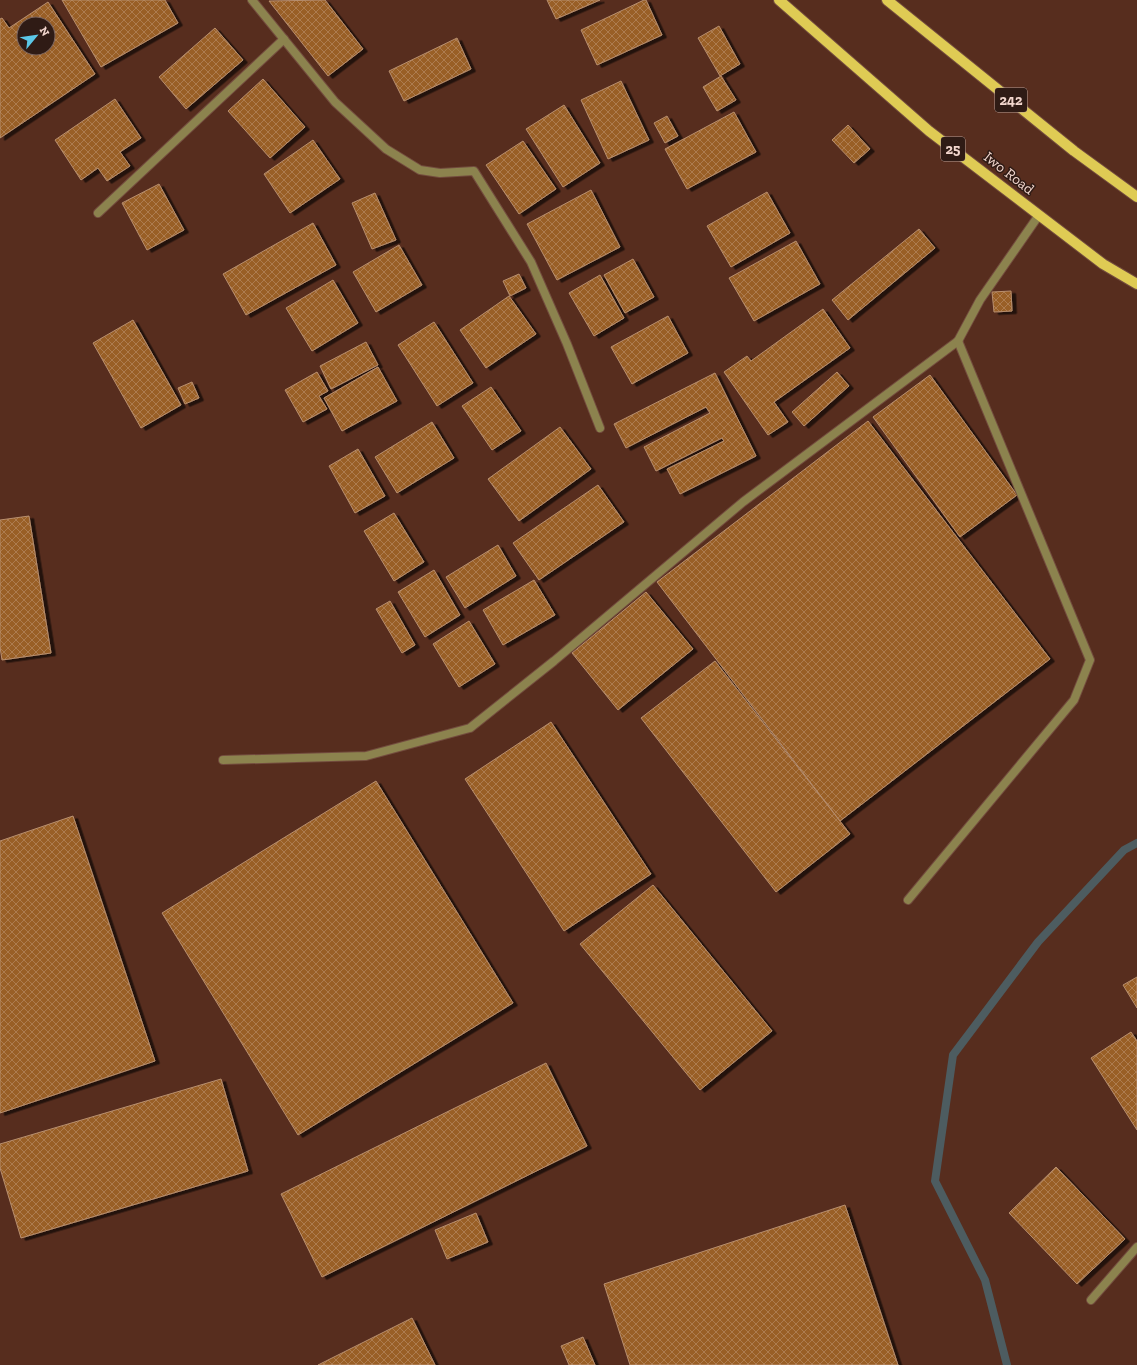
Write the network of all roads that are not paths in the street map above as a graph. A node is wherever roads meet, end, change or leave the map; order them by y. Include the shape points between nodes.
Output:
1 (252, 0) edge
2 (779, 0) edge
3 (887, 0) edge
4 (284, 39) junction
5 (1137, 197) edge
6 (98, 213) dead end
7 (1039, 215) junction
8 (1137, 284) edge
9 (958, 341) junction
10 (600, 428) dead end
11 (223, 760) dead end
12 (908, 900) dead end
13 (1137, 1247) edge
14 (1091, 1300) dead end

1 - 4 street
2 - 7 main road, Iwo Road / 25 via 929,130
3 - 5 main road, 242 via 1068,146
4 - 6 street
4 - 10 street via 335,102 386,149 420,170 440,173 474,171 531,262
7 - 8 main road, Iwo Road / 25 via 1103,264
7 - 9 street via 980,300
9 - 11 street via 743,502 470,728 366,756
9 - 12 street via 1090,660 1074,700
13 - 14 street

